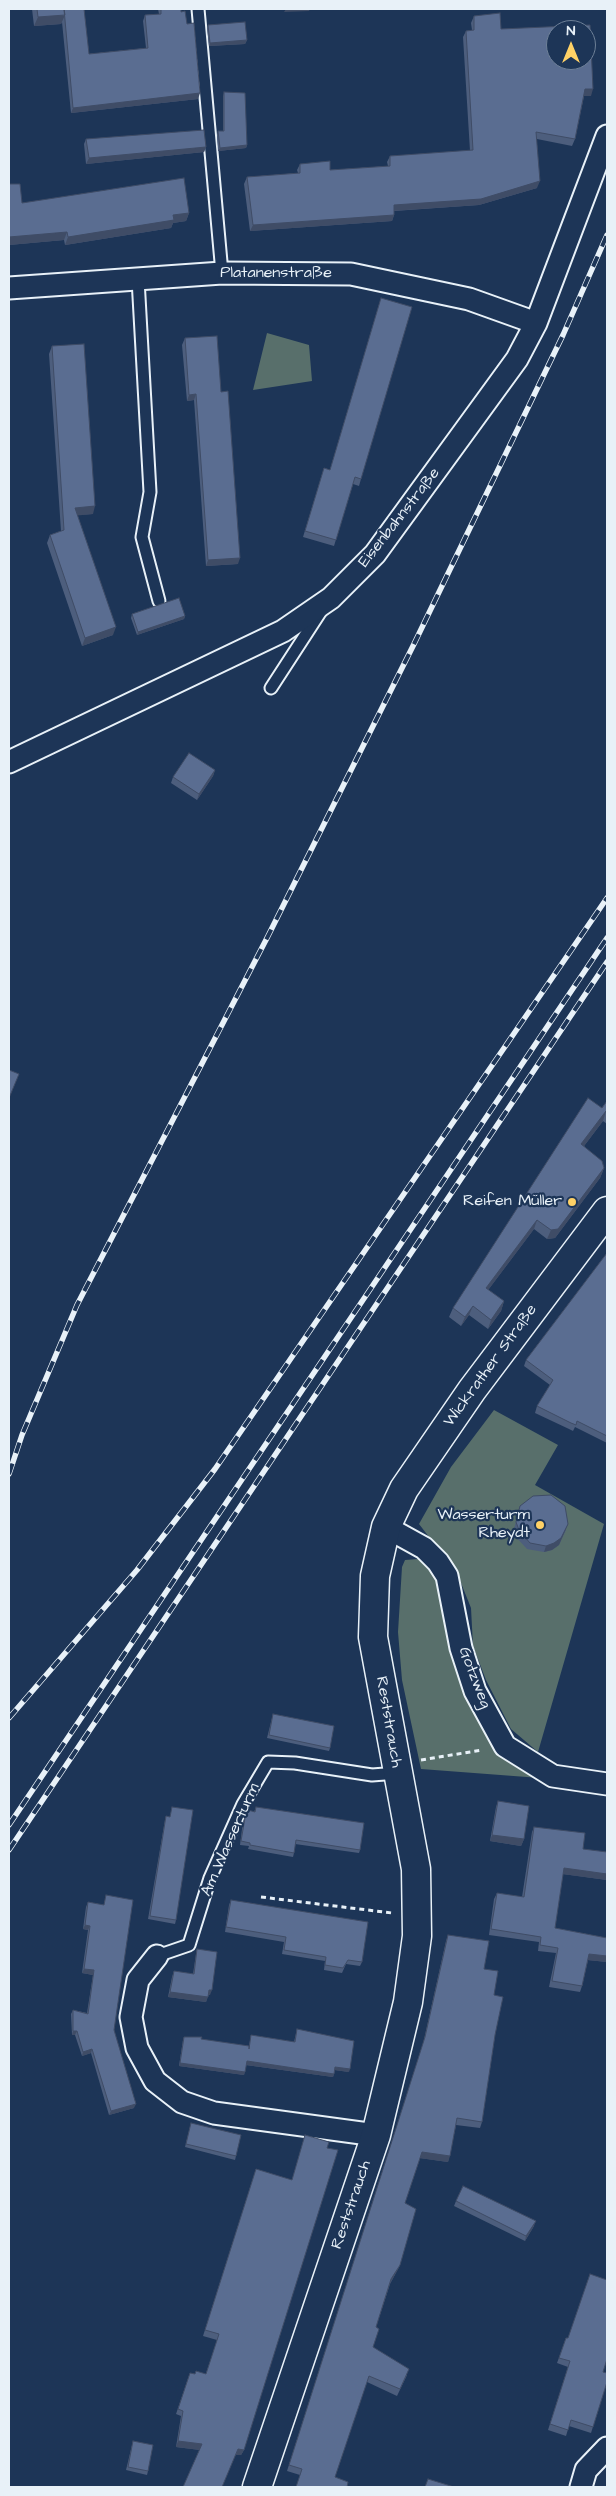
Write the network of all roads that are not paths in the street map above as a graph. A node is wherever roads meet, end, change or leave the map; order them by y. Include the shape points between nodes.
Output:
1 (198, 9) edge
2 (607, 136) edge
3 (222, 273) junction
4 (138, 279) junction
5 (9, 288) edge
6 (536, 323) junction
7 (331, 598) junction
8 (159, 601) dead end
9 (271, 688) dead end
10 (9, 762) edge
11 (607, 1211) edge
12 (386, 1527) junction
13 (397, 1769) junction
14 (607, 1784) edge
15 (157, 1956) joint
16 (376, 2135) junction
17 (607, 2448) edge
18 (257, 2487) edge
19 (581, 2487) edge

1 - 3 lane
2 - 6 street, Eisenbahnstraße
3 - 4 street, Platanenstraße
3 - 6 street, Platanenstraße via 351,274 469,299
4 - 5 street, Platanenstraße
4 - 8 lane via 150,492 142,537
6 - 7 street, Eisenbahnstraße via 517,359 441,466 374,554
7 - 9 lane
7 - 10 street, Eisenbahnstraße via 283,631
11 - 12 main road, Wickrather Straße via 472,1390 404,1489
12 - 13 main road, Reststrauch via 375,1576 373,1637
12 - 14 street, Gotzweg via 424,1548 447,1576 461,1648 475,1691 505,1746 553,1776
13 - 15 lane, Am Wasserturm via 372,1775 268,1762 243,1804 210,1878 189,1945
13 - 16 main road, Reststrauch via 416,1869 418,1917 408,2002
15 - 16 street, Am Wasserturm via 138,1980 131,2018 137,2048 155,2081 182,2102 214,2113
16 - 18 main road, Reststrauch
17 - 19 street via 586,2470

